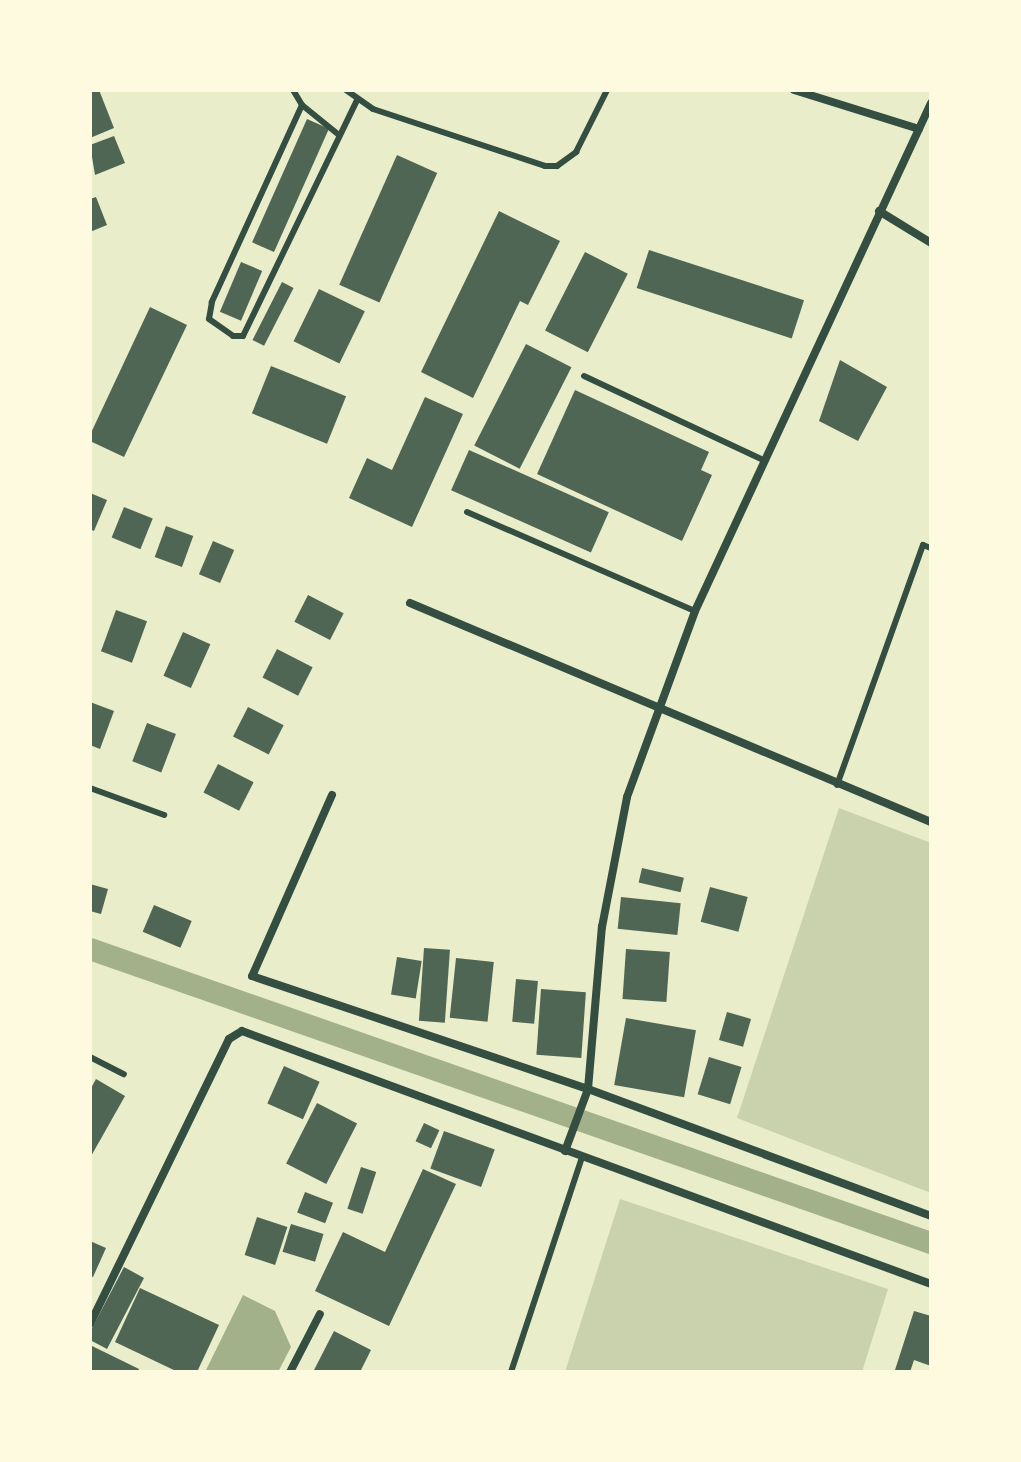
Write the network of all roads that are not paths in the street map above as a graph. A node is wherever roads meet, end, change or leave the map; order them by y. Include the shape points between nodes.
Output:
1 (293, 90) edge
2 (346, 90) edge
3 (607, 90) edge
4 (794, 90) edge
5 (357, 100) junction
6 (931, 103) edge
7 (302, 105) junction
8 (919, 129) junction
9 (339, 135) junction
10 (879, 211) junction
11 (931, 243) edge
12 (584, 376) dead end
13 (763, 460) junction
14 (467, 512) dead end
15 (931, 548) edge
16 (410, 603) dead end
17 (695, 611) junction
18 (659, 711) junction
19 (837, 785) junction
20 (90, 788) edge
21 (332, 795) dead end
22 (164, 815) dead end
23 (931, 822) edge
24 (90, 1057) edge
25 (124, 1074) dead end
26 (588, 1089) junction
27 (565, 1151) junction
28 (582, 1157) junction
29 (931, 1216) edge
30 (931, 1284) edge
31 (320, 1314) dead end
32 (90, 1324) edge
33 (290, 1372) edge
34 (511, 1372) edge

1 - 7 lane
2 - 5 lane
3 - 5 lane via 576,152 557,166
4 - 8 street
5 - 9 lane
6 - 8 street
7 - 9 lane
7 - 9 lane via 212,302 209,319 233,336 243,336
8 - 10 street
10 - 11 street
10 - 13 street
12 - 13 lane
13 - 17 street
14 - 17 lane
15 - 19 lane via 923,545
16 - 18 street
17 - 18 street
18 - 19 street
18 - 26 street via 627,797 610,867
19 - 23 street
20 - 22 lane
21 - 26 street via 252,976
24 - 25 lane
26 - 27 street
26 - 29 street
27 - 28 street
27 - 32 street via 242,1031 229,1039
28 - 30 street
28 - 34 lane
31 - 33 street

